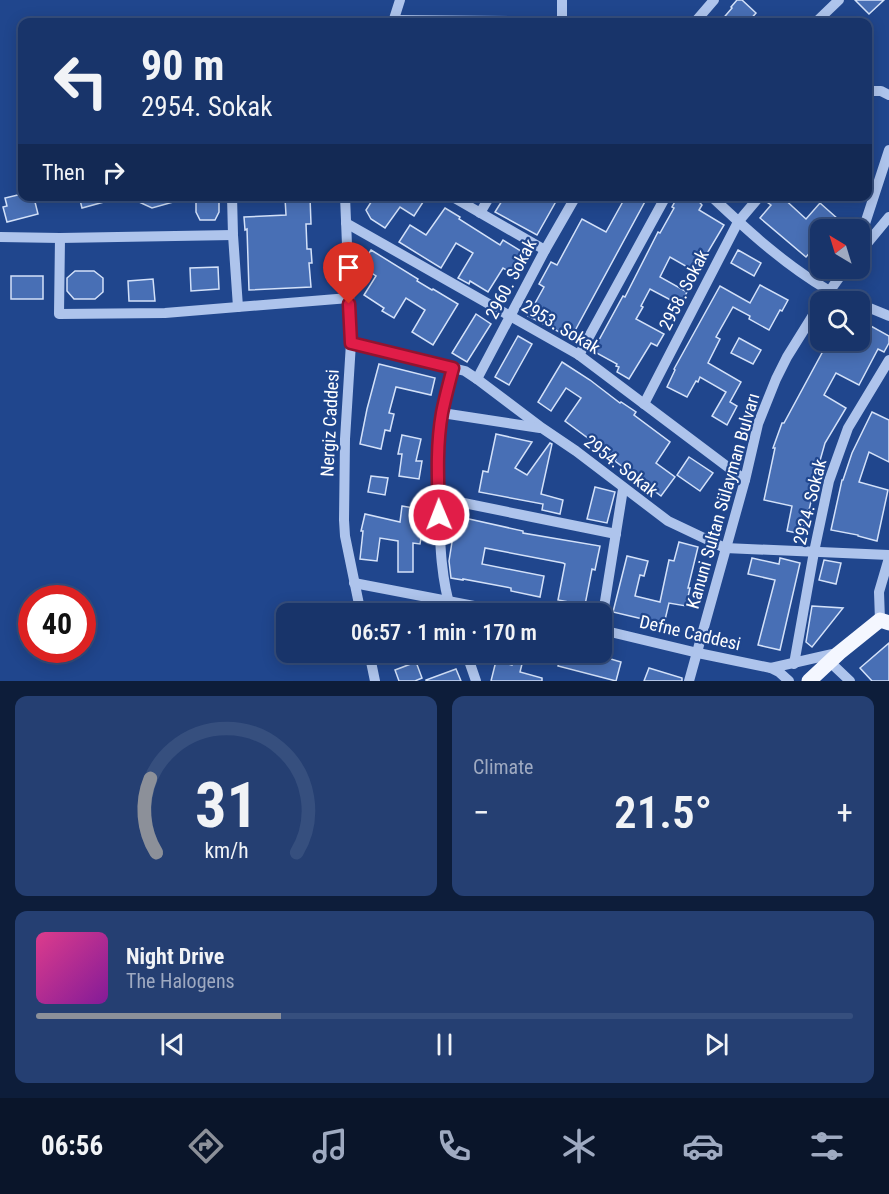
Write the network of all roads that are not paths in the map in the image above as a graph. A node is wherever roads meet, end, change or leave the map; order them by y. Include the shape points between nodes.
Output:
1 (400, 0) edge
2 (562, 0) edge
3 (714, 0) edge
4 (839, 0) edge
5 (394, 18) edge
6 (562, 18) edge
7 (698, 18) edge
8 (820, 18) edge
9 (872, 91) edge
10 (889, 95) edge
11 (889, 150) edge
12 (232, 201) edge
13 (345, 201) edge
14 (460, 201) edge
15 (487, 201) edge
16 (573, 201) edge
17 (663, 201) edge
18 (716, 201) edge
19 (756, 201) edge
20 (480, 213) junction
21 (889, 217) edge
22 (866, 219) edge
23 (738, 222) junction
24 (346, 223) junction
25 (233, 235) junction
26 (0, 237) edge
27 (60, 238) junction
28 (870, 240) edge
29 (545, 250) junction
30 (838, 279) edge
31 (829, 291) joint
32 (349, 298) junction
33 (238, 307) junction
34 (870, 308) edge
35 (510, 316) junction
36 (889, 316) edge
37 (810, 321) edge
38 (351, 343) junction
39 (579, 355) junction
40 (889, 360) edge
41 (453, 368) junction
42 (477, 379) junction
43 (644, 404) junction
44 (442, 413) junction
45 (542, 428) junction
46 (745, 480) junction
47 (623, 489) junction
48 (439, 498) junction
49 (616, 534) junction
50 (725, 548) junction
51 (814, 552) junction
52 (889, 556) edge
53 (354, 583) junction
54 (884, 590) edge
55 (448, 601) junction
56 (359, 603) edge
57 (458, 603) edge
58 (605, 603) edge
59 (885, 622) edge
60 (612, 632) edge
61 (698, 653) junction
62 (835, 657) junction
63 (371, 663) edge
64 (470, 663) edge
65 (794, 664) junction
66 (771, 668) junction
67 (375, 681) edge
68 (476, 681) edge
69 (689, 681) edge
70 (789, 681) edge
71 (809, 681) edge
72 (850, 681) edge

1 - 5 street
2 - 6 street
3 - 7 street
4 - 8 street
9 - 10 street
11 - 22 street
12 - 25 street
13 - 24 street, Nergiz Caddesi
14 - 20 street
15 - 20 street
16 - 29 street, 2960. Sokak
17 - 39 street
18 - 23 street
19 - 23 street, 2958. Sokak
20 - 29 street
21 - 28 street
23 - 31 street
23 - 43 street, 2958. Sokak
24 - 32 street, Nergiz Caddesi
24 - 35 street, 2953. Sokak
25 - 27 street
25 - 33 street
26 - 27 street
27 - 33 street via 58,314 165,313
29 - 35 street, 2960. Sokak
30 - 31 street, Kanuni Sultan Sülayman Bulvarı
32 - 33 street
32 - 38 street, Nergiz Caddesi
34 - 36 street
35 - 39 street, 2953. Sokak
35 - 42 street, 2960. Sokak
37 - 46 street, Kanuni Sultan Sülayman Bulvarı via 776,380 758,424
38 - 41 street, 2954. Sokak
38 - 53 street, Nergiz Caddesi via 343,499
39 - 43 street, 2953. Sokak
40 - 51 street, 2924. Sokak via 848,428 829,481
41 - 42 street, 2954. Sokak
41 - 44 street
42 - 45 street, 2954. Sokak
43 - 46 street, 2953. Sokak
44 - 45 street
44 - 48 street
45 - 47 street, 2954. Sokak
46 - 50 street, Kanuni Sultan Sülayman Bulvarı
47 - 49 street
47 - 50 street, 2954. Sokak via 668,521
48 - 49 street
48 - 55 street via 440,550
49 - 58 street
50 - 51 street, 2954. Sokak
50 - 61 street, Kanuni Sultan Sülayman Bulvarı
51 - 52 street, 2954. Sokak
51 - 65 street, 2924. Sokak
52 - 54 street
53 - 55 street
53 - 56 street, Nergiz Caddesi
54 - 59 street
55 - 57 street
59 - 62 main road
60 - 61 street, Defne Caddesi
61 - 66 street, Defne Caddesi
61 - 69 street, Kanuni Sultan Sülayman Bulvarı
62 - 65 street
62 - 71 main road
62 - 72 street
63 - 67 street
64 - 68 street
65 - 66 street
66 - 70 street

